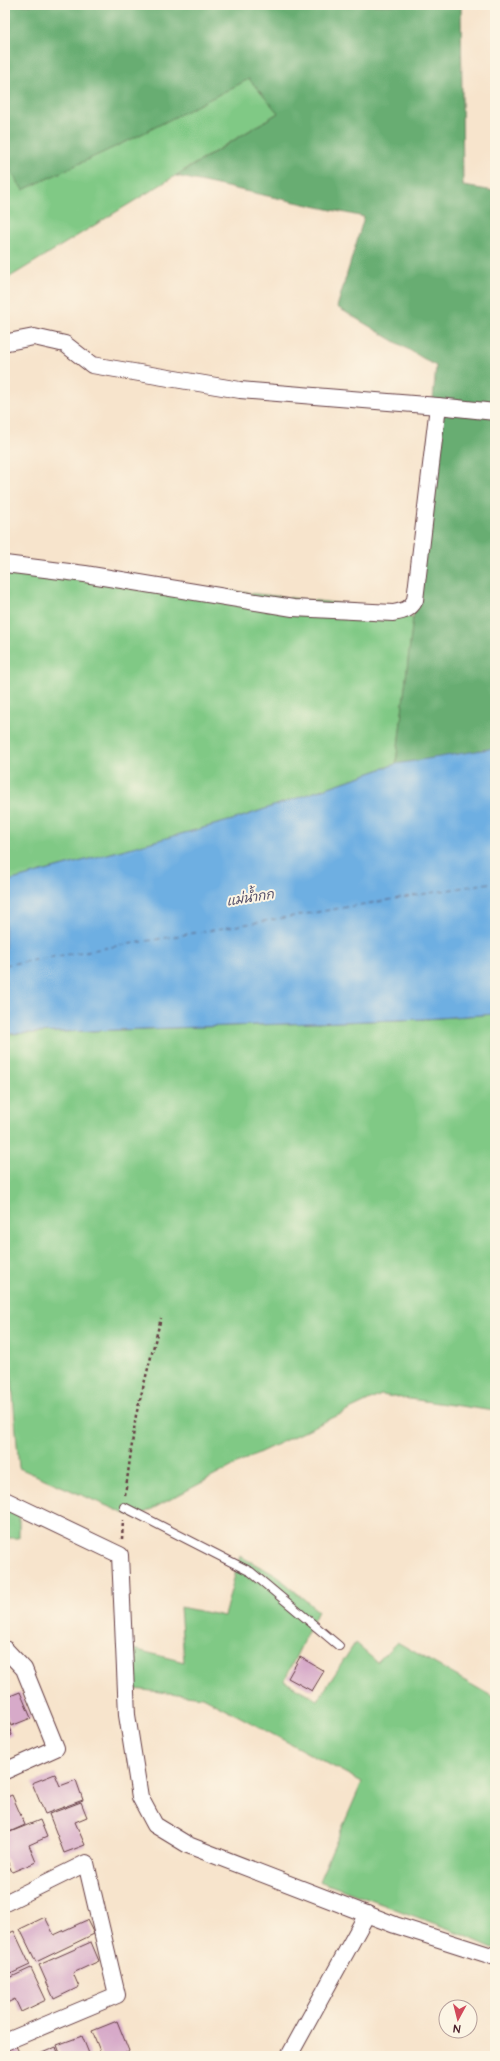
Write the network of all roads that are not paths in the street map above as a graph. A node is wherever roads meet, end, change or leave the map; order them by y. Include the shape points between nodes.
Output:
1 (5, 341) edge
2 (438, 406) junction
3 (495, 412) edge
4 (5, 564) edge
5 (5, 1500) edge
6 (124, 1507) road end
7 (339, 1646) dead end
8 (5, 1649) edge
9 (5, 1771) edge
10 (5, 1903) edge
11 (367, 1914) junction
12 (495, 1957) edge
13 (5, 2042) edge
14 (288, 2056) edge

1 - 2 street via 34,337 65,344 92,365 240,390
2 - 3 street
2 - 4 street via 415,600 405,611 393,613 293,608
5 - 11 street via 120,1555 127,1715 140,1797 155,1825 188,1845
6 - 7 lane via 251,1572
8 - 9 street via 24,1669 56,1748
10 - 13 street via 86,1864 117,1995
11 - 12 street
11 - 14 street

